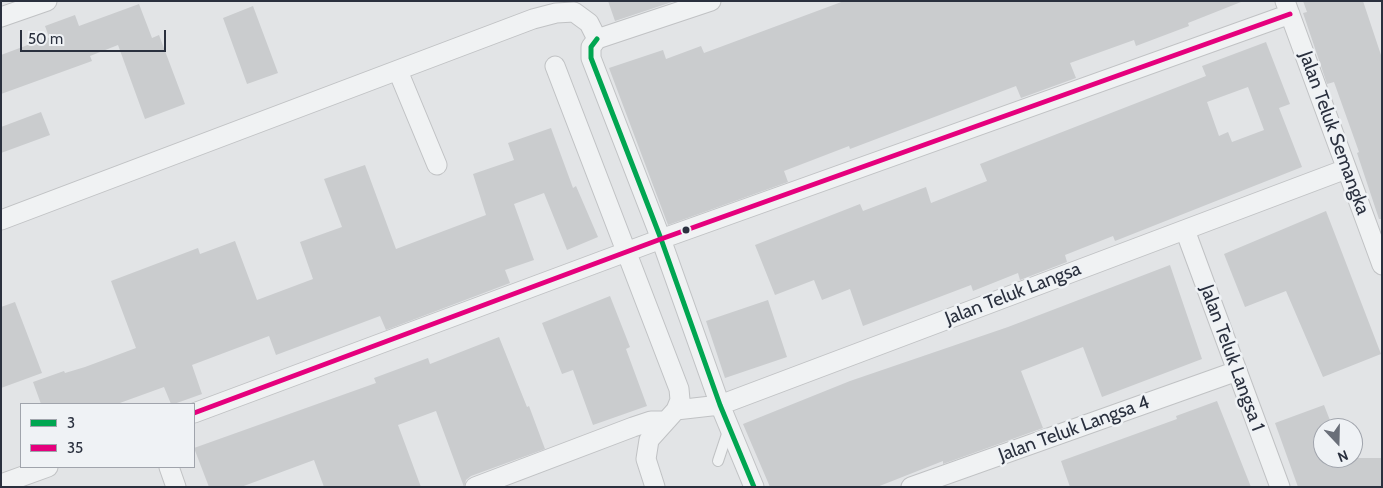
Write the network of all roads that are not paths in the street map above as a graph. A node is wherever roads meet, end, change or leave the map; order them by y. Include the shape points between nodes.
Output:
1 (47, 1) edge
2 (711, 1) edge
3 (21, 5) edge
4 (573, 6) edge
5 (1288, 7) edge
6 (1, 16) edge
7 (598, 39) junction
8 (555, 66) dead end
9 (398, 71) junction
10 (437, 165) dead end
11 (1346, 168) junction
12 (1, 220) edge
13 (1184, 230) junction
14 (662, 239) junction
15 (1378, 244) edge
16 (628, 252) junction
17 (1382, 265) edge
18 (1237, 371) junction
19 (720, 405) junction
20 (195, 413) edge
21 (671, 415) junction
22 (729, 428) junction
23 (718, 461) dead end
24 (45, 468) edge
25 (169, 468) edge
26 (1, 484) edge
27 (176, 487) edge
28 (476, 487) edge
29 (655, 487) edge
30 (754, 487) edge
31 (911, 487) edge
32 (1280, 487) edge

1 - 3 street
2 - 7 street
3 - 6 street
4 - 7 street
4 - 9 street
5 - 11 street, Jalan Teluk Semangka
5 - 14 street
7 - 14 street via 591,47 591,58
8 - 16 street
9 - 10 street
9 - 12 street
11 - 13 street, Jalan Teluk Langsa
11 - 15 street, Jalan Teluk Semangka
13 - 18 street, Jalan Teluk Langsa 1
13 - 19 street, Jalan Teluk Langsa
14 - 16 street
14 - 19 street
15 - 17 street, Jalan Teluk Semangka
16 - 20 street
16 - 21 street via 679,389 680,400
18 - 31 street, Jalan Teluk Langsa 4
18 - 32 street, Jalan Teluk Langsa 1
19 - 21 street, Jalan Teluk Langsa
19 - 22 street
21 - 28 street, Jalan Teluk Langsa
21 - 29 street via 649,440 646,459
22 - 23 lane
22 - 30 street
24 - 26 street
25 - 27 street

